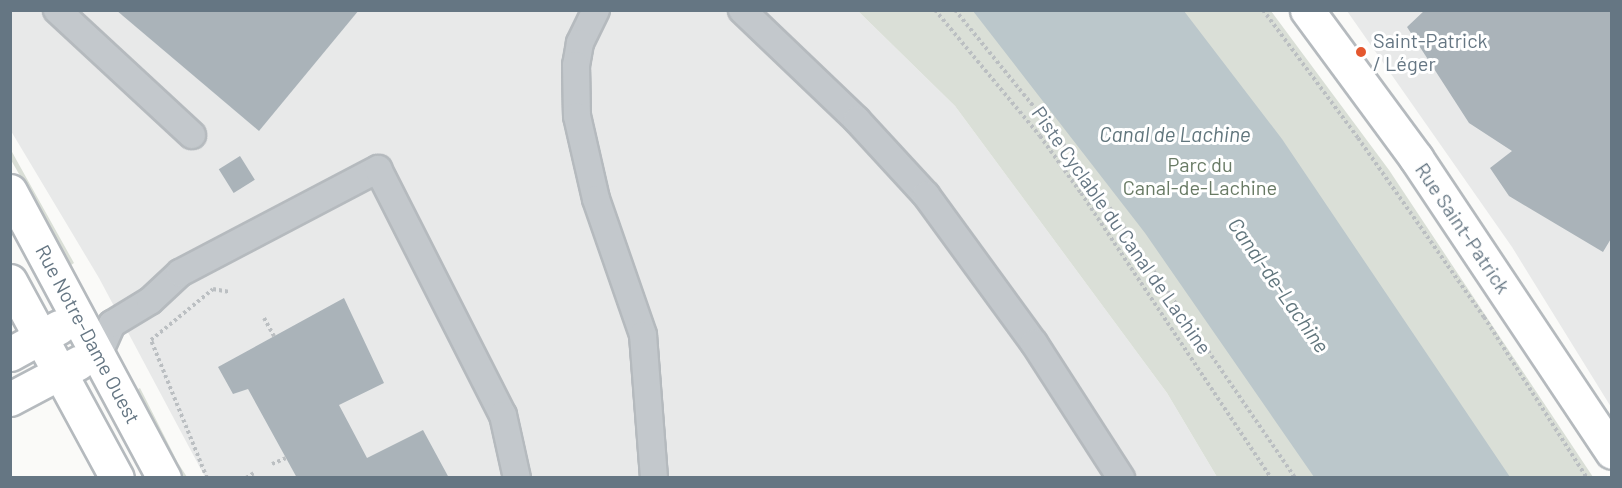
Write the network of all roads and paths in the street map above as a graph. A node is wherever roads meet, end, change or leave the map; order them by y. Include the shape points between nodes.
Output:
1 (57, 10) edge
2 (596, 10) edge
3 (742, 10) edge
4 (935, 10) edge
5 (955, 10) edge
6 (1263, 10) edge
7 (1307, 10) edge
8 (192, 135) dead end
9 (10, 191) edge
10 (10, 281) edge
11 (230, 292) dead end
12 (79, 315) junction
13 (264, 318) dead end
14 (274, 336) dead end
15 (41, 337) junction
16 (105, 338) junction
17 (10, 354) edge
18 (61, 373) junction
19 (10, 399) edge
20 (1611, 452) edge
21 (286, 458) dead end
22 (272, 464) dead end
23 (254, 473) dead end
24 (117, 477) edge
25 (164, 477) edge
26 (207, 477) edge
27 (246, 477) edge
28 (517, 477) edge
29 (654, 477) edge
30 (1121, 477) edge
31 (1271, 477) edge
32 (1295, 477) edge
33 (1587, 477) edge

1 - 8 lane
2 - 29 lane via 580,43 576,65 577,116 596,199 643,335
3 - 30 lane via 856,120 926,195 1035,343
4 - 31 path, Piste Cyclable du Canal de Lachine via 1033,127 1082,193
5 - 32 path via 1053,130 1120,222
6 - 33 path via 1484,317
7 - 20 main road, Rue Saint-Patrick via 1416,158
9 - 12 main road, Rue Notre-Dame Ouest
10 - 15 main road
11 - 26 path via 213,289 152,340
12 - 15 main road
12 - 16 main road, Rue Notre-Dame Ouest
13 - 14 path
15 - 17 main road
15 - 18 main road
16 - 18 main road
16 - 25 main road, Rue Notre-Dame Ouest
16 - 28 lane via 198,261 378,169 503,415
18 - 19 main road
18 - 24 main road
21 - 22 path
23 - 27 path

